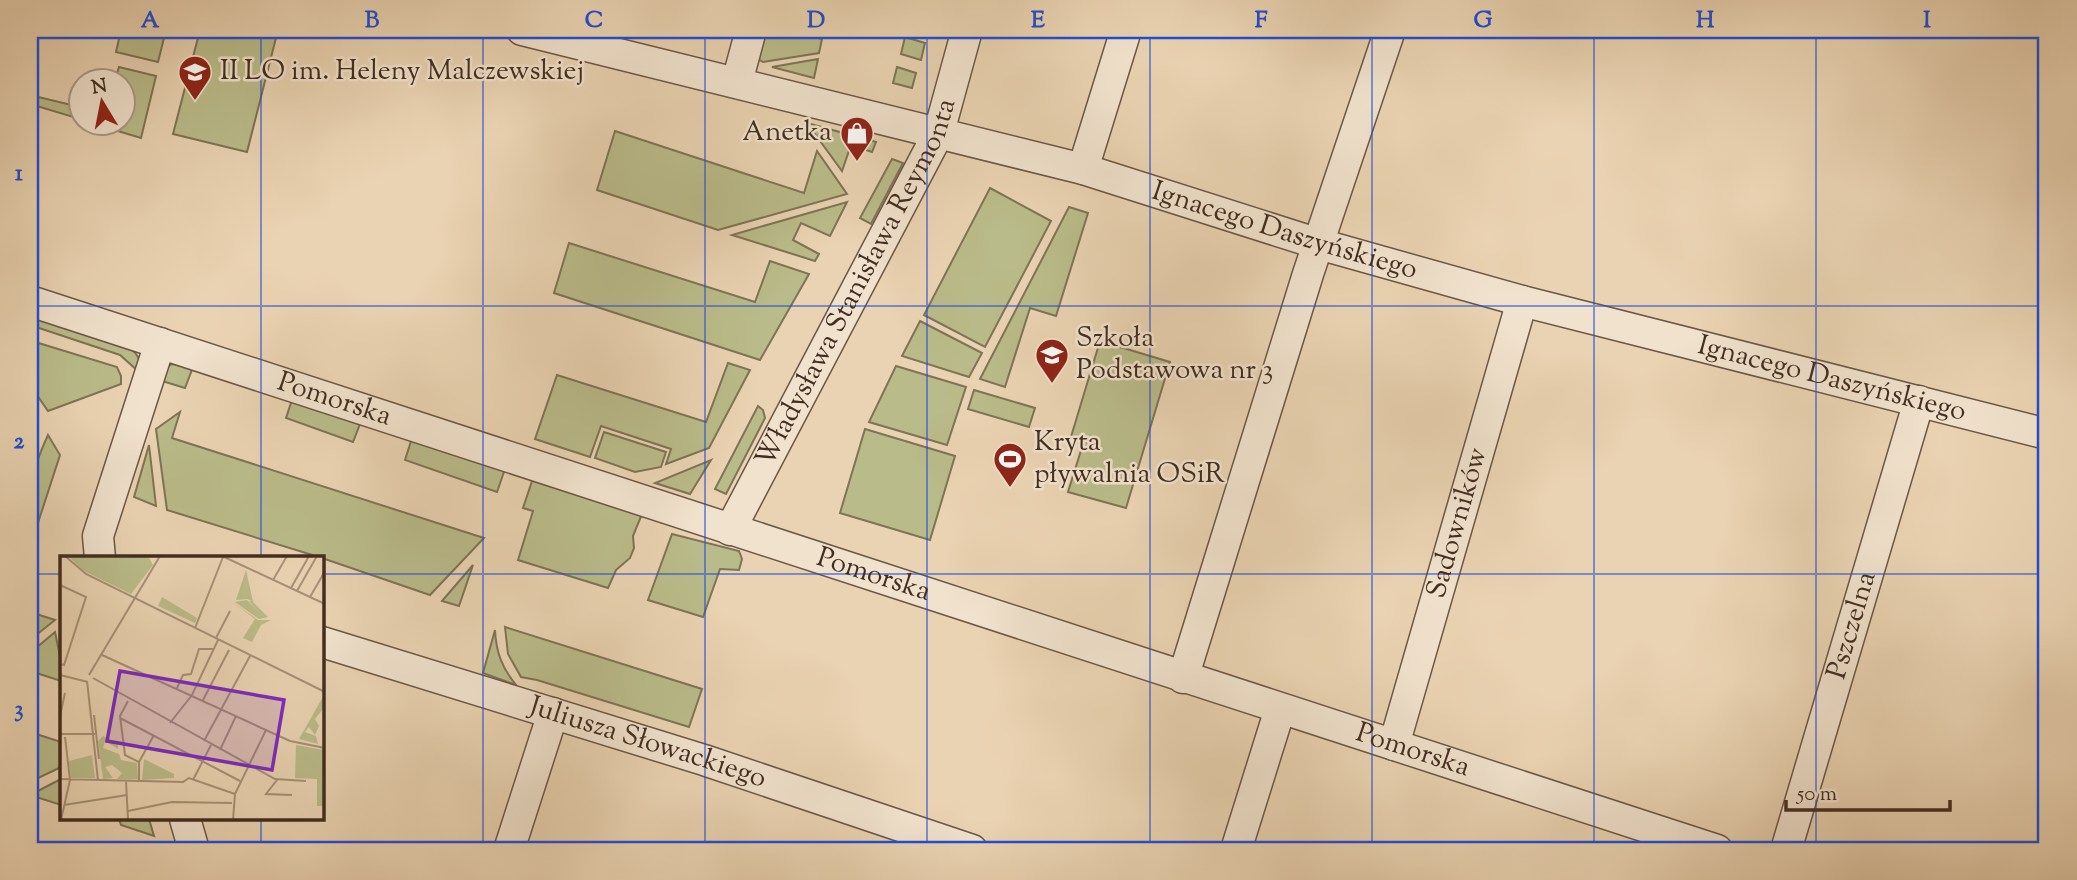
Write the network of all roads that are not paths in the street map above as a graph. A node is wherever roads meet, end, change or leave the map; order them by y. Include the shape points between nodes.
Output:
1 (522, 30) edge
2 (751, 30) edge
3 (967, 30) edge
4 (1126, 30) edge
5 (1390, 30) edge
6 (737, 82) junction
7 (940, 132) junction
8 (1083, 169) junction
9 (1319, 244) junction
10 (1522, 300) junction
11 (30, 301) edge
12 (160, 342) junction
13 (1919, 401) junction
14 (2047, 434) edge
15 (730, 530) junction
16 (100, 556) edge
17 (324, 643) edge
18 (1183, 678) junction
19 (1280, 709) junction
20 (553, 713) junction
21 (1394, 745) junction
22 (185, 820) edge
23 (194, 850) edge
24 (509, 850) edge
25 (972, 850) edge
26 (1236, 850) edge
27 (1717, 850) edge
28 (1786, 850) edge

1 - 6 street, Ignacego Daszyńskiego
2 - 6 street
3 - 7 street, Władysława Stanisława Reymonta
4 - 8 street
5 - 9 street
6 - 7 street, Ignacego Daszyńskiego
7 - 8 street, Ignacego Daszyńskiego
7 - 15 street, Władysława Stanisława Reymonta
8 - 9 street, Ignacego Daszyńskiego
9 - 10 street, Ignacego Daszyńskiego
9 - 18 street
10 - 13 street, Ignacego Daszyńskiego
10 - 21 street, Sadowników
11 - 12 street, Pomorska
12 - 15 street, Pomorska
12 - 16 street via 98,536
13 - 14 street, Ignacego Daszyńskiego
13 - 28 street, Pszczelna
15 - 18 street, Pomorska
17 - 20 street, Juliusza Słowackiego
18 - 19 street, Pomorska
19 - 21 street, Pomorska
19 - 26 street
20 - 24 street
20 - 25 street, Juliusza Słowackiego
21 - 27 street, Pomorska
22 - 23 street

